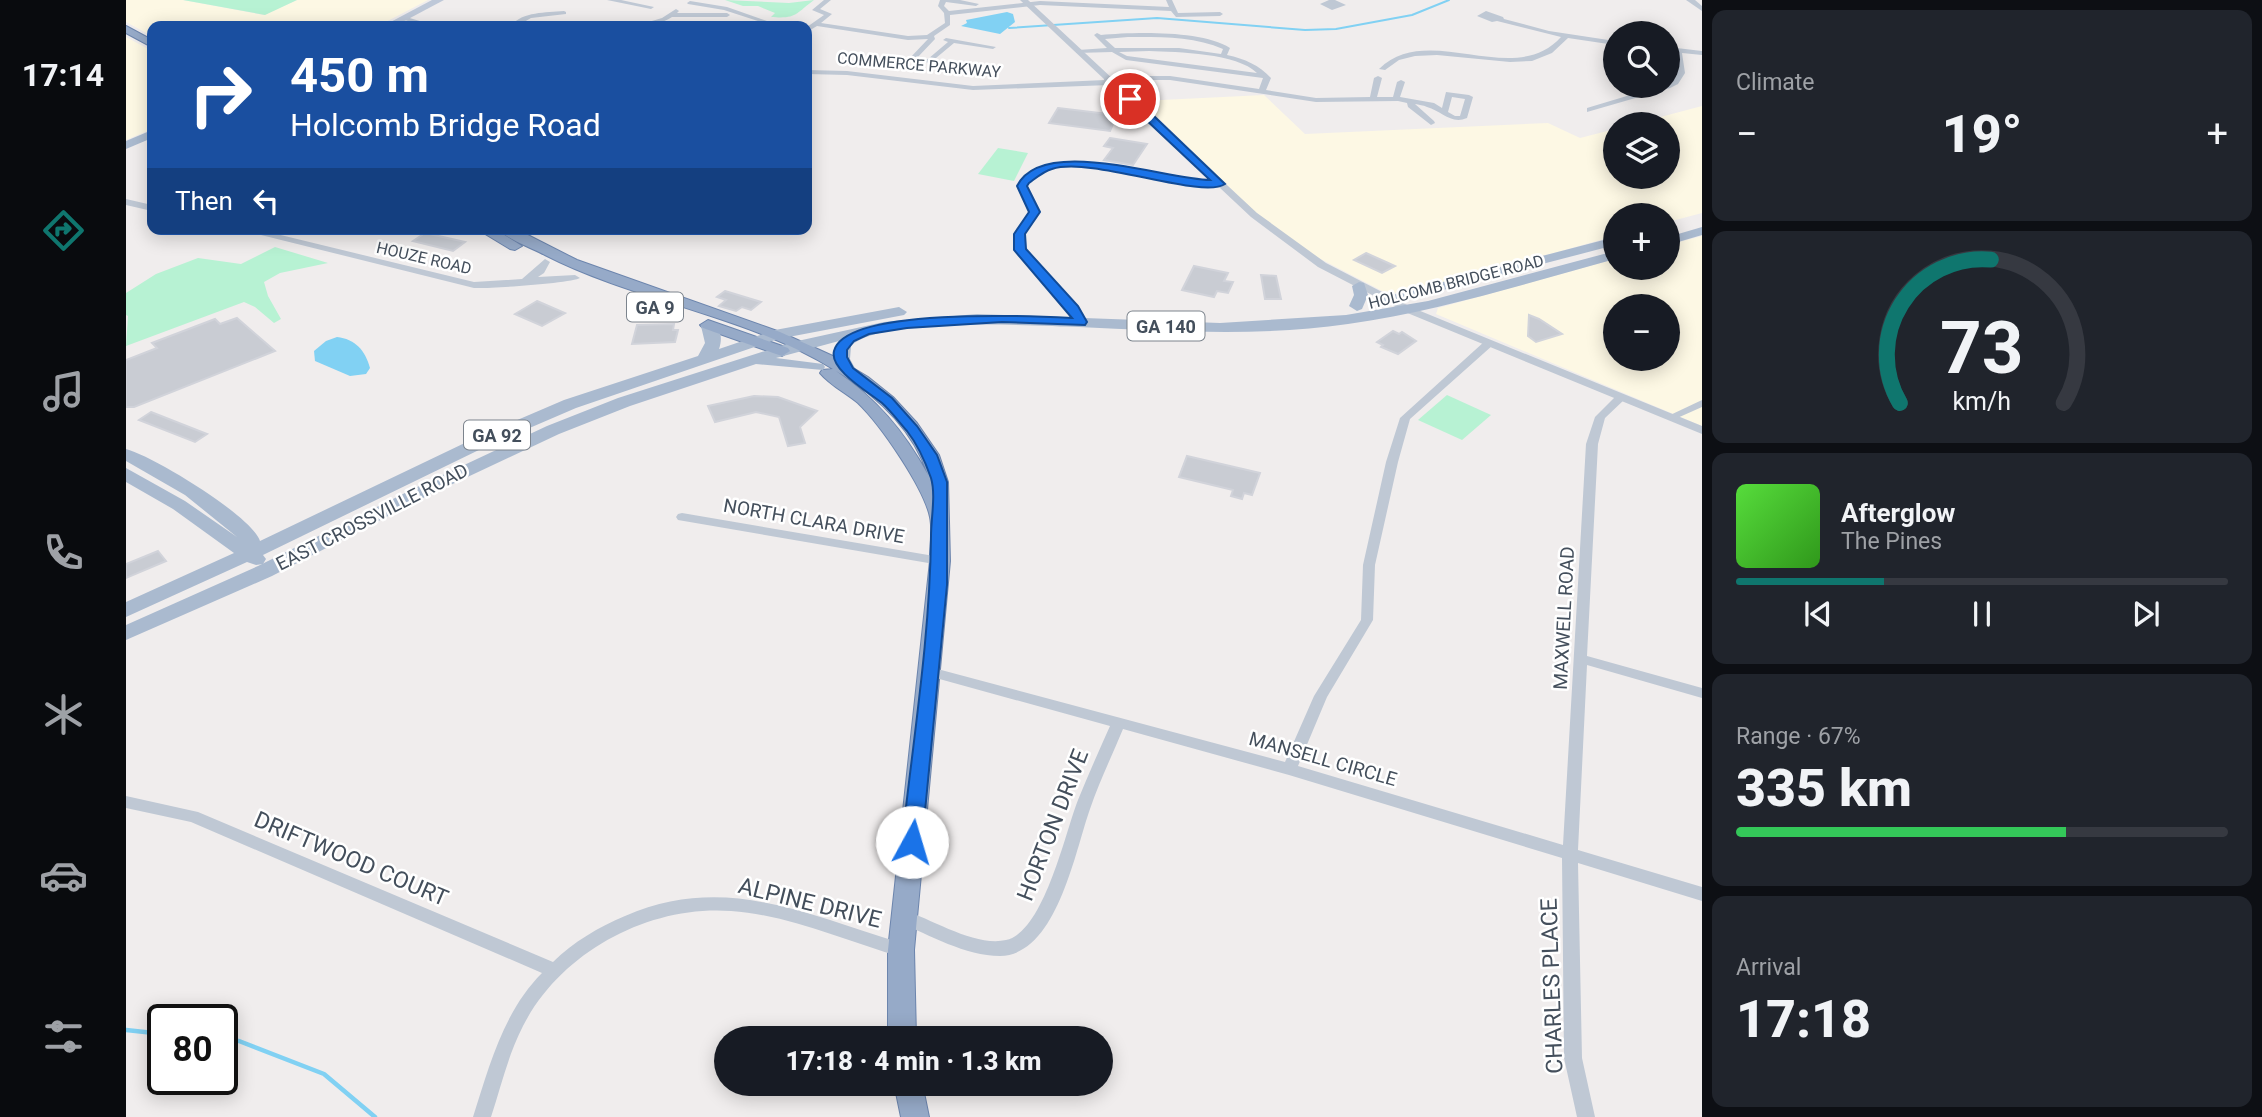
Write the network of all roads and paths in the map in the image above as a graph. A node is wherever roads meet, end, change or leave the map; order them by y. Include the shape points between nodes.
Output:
1 (439, 0) edge
2 (610, 0) edge
3 (828, 0) edge
4 (944, 0) edge
5 (1169, 0) edge
6 (1690, 0) edge
7 (692, 1) edge
8 (1026, 2) edge
9 (1047, 2) edge
10 (1070, 2) edge
11 (973, 6) junction
12 (651, 7) dead end
13 (1171, 9) junction
14 (1702, 9) edge
15 (736, 12) junction
16 (564, 13) dead end
17 (947, 13) junction
18 (1220, 14) dead end
19 (672, 15) junction
20 (403, 18) junction
21 (1498, 19) dead end
22 (397, 21) edge
23 (414, 21) edge
24 (517, 21) edge
25 (653, 21) edge
26 (764, 21) dead end
27 (816, 24) junction
28 (812, 27) edge
29 (126, 29) edge
30 (812, 31) edge
31 (1566, 36) junction
32 (908, 38) junction
33 (931, 38) junction
34 (147, 41) edge
35 (952, 41) junction
36 (1603, 41) edge
37 (993, 47) dead end
38 (1111, 48) junction
39 (1680, 50) edge
40 (1078, 52) junction
41 (1702, 53) edge
42 (1223, 57) junction
43 (1383, 69) dead end
44 (812, 70) edge
45 (1266, 76) junction
46 (1378, 78) dead end
47 (1109, 80) junction
48 (1401, 82) dead end
49 (1262, 92) junction
50 (1373, 98) junction
51 (1627, 98) edge
52 (1396, 99) junction
53 (1418, 100) junction
54 (1590, 110) dead end
55 (1445, 111) junction
56 (1431, 123) dead end
57 (147, 136) edge
58 (126, 145) edge
59 (1220, 184) junction
60 (126, 202) edge
61 (147, 207) edge
62 (1702, 218) edge
63 (1680, 224) edge
64 (1702, 231) edge
65 (266, 235) edge
66 (502, 235) edge
67 (506, 235) edge
68 (1680, 237) edge
69 (1603, 244) edge
70 (1603, 258) edge
71 (545, 262) junction
72 (575, 278) junction
73 (519, 282) junction
74 (1359, 286) junction
75 (1388, 300) junction
76 (1429, 305) junction
77 (1357, 306) junction
78 (1409, 310) junction
79 (1077, 316) junction
80 (1436, 321) junction
81 (742, 323) junction
82 (709, 326) junction
83 (816, 326) junction
84 (866, 330) junction
85 (753, 341) junction
86 (777, 342) junction
87 (1489, 343) junction
88 (799, 345) junction
89 (704, 358) junction
90 (744, 361) junction
91 (817, 367) junction
92 (848, 370) junction
93 (1621, 397) junction
94 (1702, 403) edge
95 (1671, 417) junction
96 (1702, 430) edge
97 (499, 434) junction
98 (126, 454) edge
99 (910, 456) junction
100 (936, 469) junction
101 (126, 474) edge
102 (381, 512) junction
103 (682, 517) dead end
104 (940, 519) junction
105 (308, 525) junction
106 (241, 529) junction
107 (218, 533) junction
108 (251, 553) junction
109 (940, 561) junction
110 (265, 571) junction
111 (186, 583) junction
112 (126, 610) edge
113 (126, 633) edge
114 (1581, 659) junction
115 (930, 672) junction
116 (1702, 693) edge
117 (1119, 722) junction
118 (1289, 769) junction
119 (126, 802) edge
120 (1570, 852) junction
121 (1702, 894) edge
122 (904, 917) junction
123 (901, 950) junction
124 (555, 971) junction
125 (902, 1026) edge
126 (911, 1096) edge
127 (482, 1117) edge
128 (915, 1117) edge
129 (1586, 1117) edge

1 - 20 main road
2 - 12 street
3 - 27 street via 815,10 829,14
4 - 11 street
4 - 17 street via 941,6
5 - 13 street
6 - 14 street
7 - 15 street
7 - 19 street
8 - 9 street
8 - 11 street via 1011,8
8 - 40 street
9 - 10 street
10 - 13 street
11 - 17 street
13 - 18 street via 1176,15
15 - 19 street
15 - 26 street
16 - 24 street
17 - 33 street via 948,24
19 - 25 street
20 - 22 main road
20 - 23 street
21 - 31 street
27 - 28 street
27 - 32 street
29 - 34 highway
30 - 32 street via 902,45
31 - 36 street
31 - 43 street via 1551,51 1531,58 1497,60 1418,53 1395,58
32 - 33 street
33 - 35 street
33 - 35 street via 912,59 930,61
35 - 37 street
38 - 40 street
38 - 42 street via 1151,47
38 - 42 street via 1098,36 1145,34 1214,44 1227,48
38 - 45 street via 1126,58
39 - 41 street
40 - 47 street
42 - 45 street via 1257,66
44 - 47 street, COMMERCE PARKWAY via 973,89
45 - 49 street
46 - 50 street
47 - 49 street via 1209,83
47 - 59 street
48 - 52 street
49 - 50 street via 1316,100
50 - 52 street
51 - 54 street
52 - 53 street
53 - 55 street
53 - 56 street via 1410,105
55 - 55 street via 1462,118 1469,97 1449,94
57 - 58 main road
59 - 74 street via 1293,246
59 - 79 street via 1076,162 1048,166 1024,181 1022,186 1035,212 1020,234 1020,250
60 - 61 street
62 - 63 main road
64 - 68 main road
65 - 73 street, HOUZE ROAD via 465,284
66 - 71 highway, GA 9
67 - 81 highway, GA 9
69 - 75 main road, HOLCOMB BRIDGE ROAD / GA 140
70 - 76 main road, HOLCOMB BRIDGE ROAD / GA 140
71 - 72 highway, GA 9
71 - 73 street via 540,271
72 - 73 street, HOUZE ROAD
72 - 82 highway, GA 9
74 - 75 street
74 - 77 main road
75 - 77 main road, HOLCOMB BRIDGE ROAD / GA 140
75 - 78 street
76 - 78 main road, HOLCOMB BRIDGE ROAD / GA 140
76 - 80 main road
77 - 79 main road, HOLCOMB BRIDGE ROAD / GA 140 via 1223,316
78 - 79 main road, HOLCOMB BRIDGE ROAD / GA 140 via 1252,327 1186,327
78 - 80 street
79 - 83 main road, HOLCOMB BRIDGE ROAD / GA 140 via 1000,307 926,309
79 - 84 main road, HOLCOMB BRIDGE ROAD / GA 140 via 977,319
80 - 87 street
81 - 83 main road, GA 140
81 - 86 highway, GA 9
82 - 85 highway, GA 9
82 - 89 main road via 713,345
83 - 86 main road, HOLCOMB BRIDGE ROAD / GA 92
84 - 88 main road, HOLCOMB BRIDGE ROAD / GA 140
84 - 92 main road via 842,345 840,357
85 - 86 highway, GA 9
85 - 89 main road, EAST CROSSVILLE ROAD / GA 92
86 - 88 highway, GA 9
86 - 90 main road, EAST CROSSVILLE ROAD / GA 92
86 - 91 highway, GA 9
87 - 93 street
87 - 118 street via 1405,418 1369,565 1367,620 1321,696
88 - 92 highway, GA 9
89 - 97 main road, EAST CROSSVILLE ROAD / GA 92
90 - 91 main road
90 - 102 main road, EAST CROSSVILLE ROAD / GA 92 via 553,430
91 - 99 highway, GA 9 via 872,406
92 - 100 highway, GA 9 via 900,413
93 - 95 street
93 - 114 street, MAXWELL ROAD via 1600,417 1592,444
94 - 95 street
95 - 96 street
97 - 102 main road via 489,448 404,493
97 - 105 main road, EAST CROSSVILLE ROAD / GA 92
98 - 106 main road via 197,492
99 - 100 highway
99 - 104 highway, GA 9
100 - 104 highway, GA 9
101 - 107 main road via 159,491
102 - 110 main road, EAST CROSSVILLE ROAD / GA 92
103 - 109 street, NORTH CLARA DRIVE
104 - 109 highway, GA 9
105 - 106 main road via 270,532
105 - 108 main road, EAST CROSSVILLE ROAD / GA 92
106 - 108 main road via 250,538
107 - 108 main road
107 - 111 main road via 214,554
108 - 110 main road
108 - 111 main road, EAST CROSSVILLE ROAD / GA 92
109 - 115 highway, GA 9
110 - 113 main road, EAST CROSSVILLE ROAD / GA 92
111 - 112 main road, EAST CROSSVILLE ROAD / GA 92
114 - 116 street
114 - 120 street, MAXWELL ROAD
115 - 117 street, MANSELL CIRCLE
115 - 122 highway, GA 9
117 - 118 street, MANSELL CIRCLE
117 - 122 street, HORTON DRIVE via 1084,802 1050,902 1023,942 985,948
118 - 120 street, MANSELL CIRCLE
119 - 124 street, DRIFTWOOD COURT via 193,816
120 - 121 street, MANSELL CIRCLE
120 - 129 street, CHARLES PLACE via 1573,1058
122 - 123 highway, GA 9
123 - 124 street, ALPINE DRIVE via 757,908 703,904 663,910 624,923 587,944
123 - 125 highway, GA 9
124 - 127 street, ALPINE DRIVE via 524,1009 502,1051
126 - 128 highway

